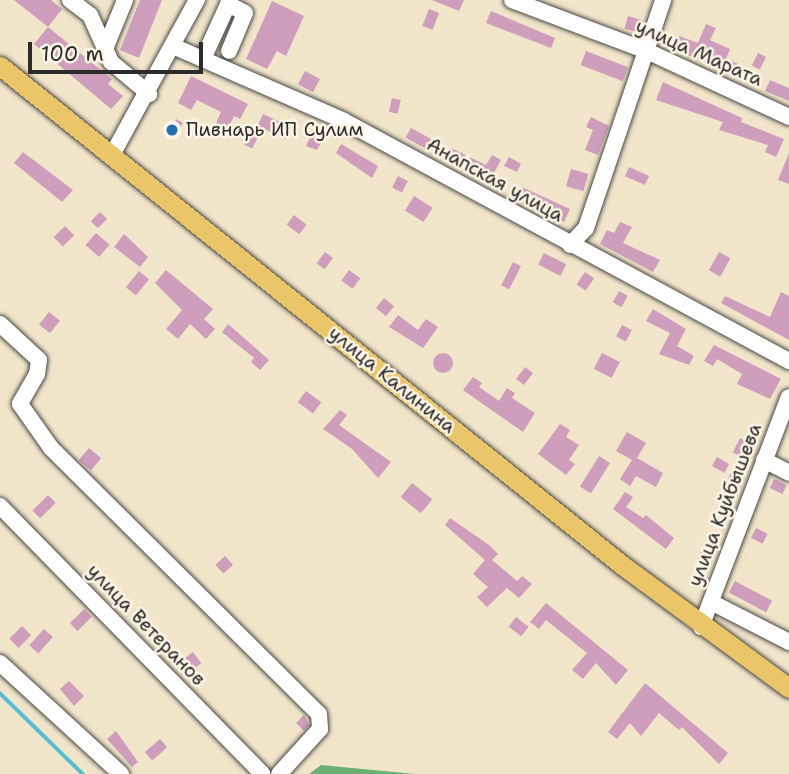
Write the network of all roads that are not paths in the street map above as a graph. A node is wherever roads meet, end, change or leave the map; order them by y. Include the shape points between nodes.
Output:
1 (70, 0) edge
2 (125, 0) edge
3 (197, 0) edge
4 (512, 0) edge
5 (663, 0) edge
6 (229, 2) edge
7 (174, 47) junction
8 (105, 49) junction
9 (229, 51) dead end
10 (647, 51) junction
11 (203, 59) junction
12 (0, 66) edge
13 (149, 94) junction
14 (789, 117) edge
15 (112, 155) junction
16 (570, 245) junction
17 (0, 324) edge
18 (789, 361) edge
19 (789, 397) edge
20 (764, 460) junction
21 (789, 473) edge
22 (0, 506) edge
23 (711, 602) junction
24 (701, 627) junction
25 (789, 642) edge
26 (0, 663) edge
27 (789, 688) edge
28 (121, 774) edge
29 (262, 774) edge
30 (279, 774) edge

1 - 8 street via 90,15
2 - 8 street
3 - 7 street
4 - 10 street, улица Марата
5 - 10 street
6 - 9 street via 245,13
6 - 11 street
7 - 11 street, Анапская улица
7 - 13 street
8 - 13 street via 111,62
10 - 14 street, улица Марата
10 - 16 street via 586,228
11 - 16 street, Анапская улица via 344,121
12 - 15 main road, улица Калинина
13 - 15 street
15 - 24 main road, улица Калинина
16 - 18 street, Анапская улица
17 - 30 street via 39,360 20,404 51,448 319,714 320,729
19 - 20 street, улица Куйбышева
20 - 21 street
20 - 23 street, улица Куйбышева
22 - 29 street, улица Ветеранов
23 - 24 street, улица Куйбышева
23 - 25 street
24 - 27 main road, улица Калинина
26 - 28 street

